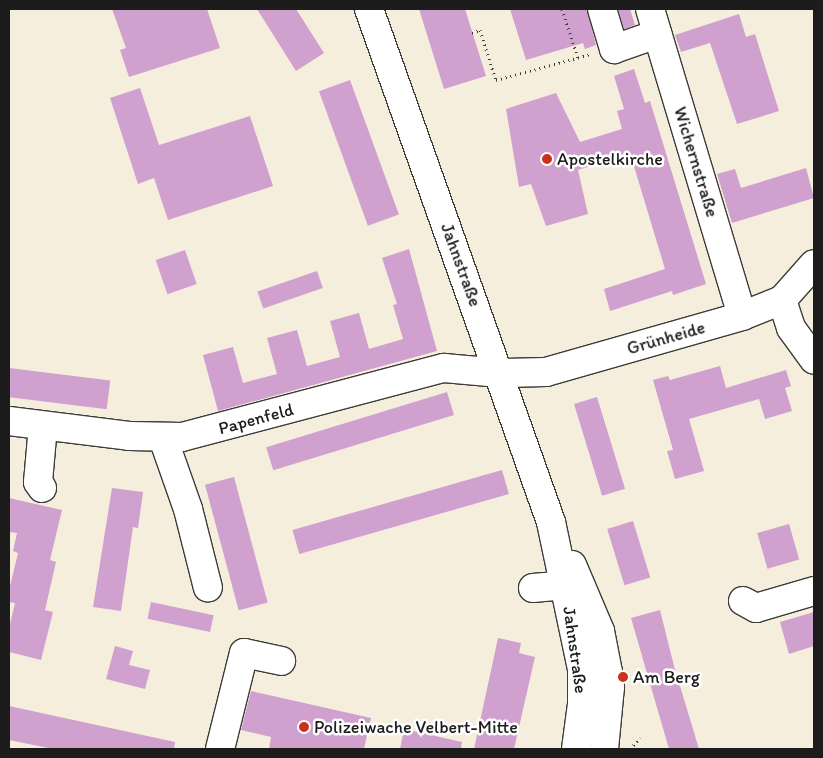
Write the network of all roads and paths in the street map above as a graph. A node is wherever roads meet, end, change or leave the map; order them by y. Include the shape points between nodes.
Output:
1 (369, 9) edge
2 (562, 9) edge
3 (602, 9) edge
4 (654, 21) edge
5 (472, 33) dead end
6 (614, 48) junction
7 (578, 58) junction
8 (814, 264) edge
9 (782, 300) junction
10 (742, 316) junction
11 (814, 360) edge
12 (500, 373) junction
13 (9, 421) edge
14 (44, 426) junction
15 (163, 438) junction
16 (42, 488) dead end
17 (551, 522) junction
18 (566, 584) junction
19 (208, 588) dead end
20 (533, 588) dead end
21 (814, 591) edge
22 (743, 601) dead end
23 (281, 662) dead end
24 (640, 738) dead end
25 (220, 749) edge
26 (576, 749) edge
27 (604, 749) edge
28 (630, 749) edge

1 - 12 street, Jahnstraße
2 - 7 path
3 - 6 street
4 - 6 street
4 - 10 street, Wichernstraße
5 - 7 path via 480,30 496,80
6 - 7 path
8 - 9 street, Grünheide
9 - 10 street, Grünheide
9 - 11 street via 791,328
10 - 12 street, Grünheide via 546,372
12 - 15 street, Papenfeld via 444,368 192,435
12 - 17 street, Jahnstraße
13 - 14 street, Papenfeld
14 - 15 street, Papenfeld
14 - 16 street via 38,482
15 - 19 street via 188,508
17 - 18 street, Jahnstraße
17 - 27 street, Jahnstraße via 586,593 600,631 610,687
18 - 20 street
18 - 26 street, Jahnstraße via 582,669 582,704
21 - 22 street via 756,608
23 - 25 street via 244,653
24 - 28 path

